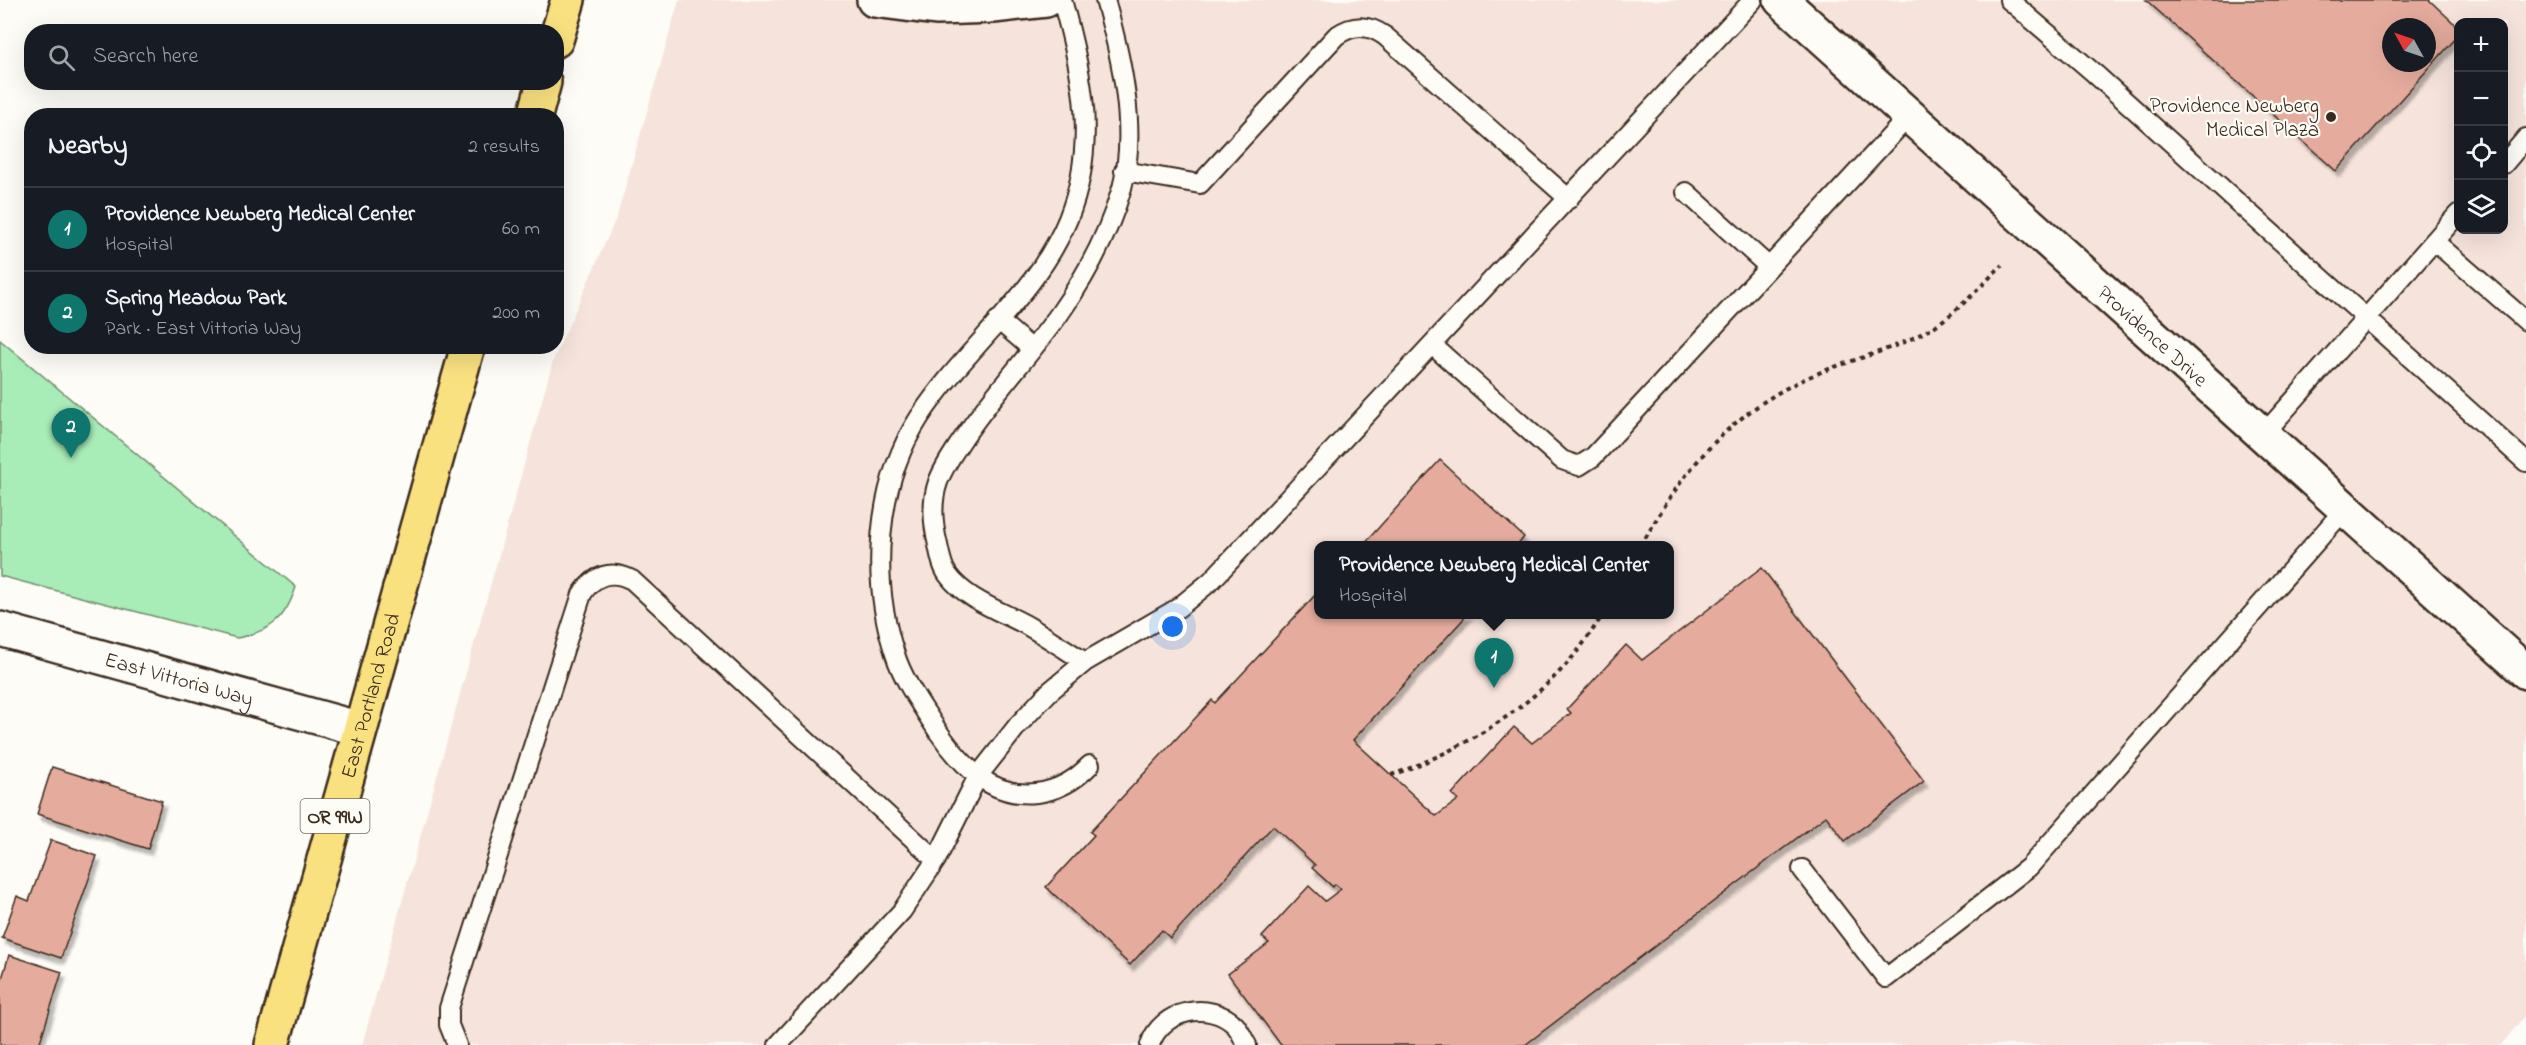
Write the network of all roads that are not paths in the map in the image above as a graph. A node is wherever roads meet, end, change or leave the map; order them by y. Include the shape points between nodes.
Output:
1 (568, 0) edge
2 (874, 0) edge
3 (1046, 0) edge
4 (1062, 0) edge
5 (1105, 0) edge
6 (1754, 0) edge
7 (1780, 0) edge
8 (2009, 0) edge
9 (561, 24) edge
10 (542, 90) edge
11 (537, 108) edge
12 (1910, 115) junction
13 (2526, 138) edge
14 (2508, 159) edge
15 (1124, 171) junction
16 (1686, 192) dead end
17 (1569, 199) junction
18 (2454, 218) edge
19 (2434, 241) junction
20 (1769, 267) junction
21 (2366, 319) junction
22 (998, 320) junction
23 (2526, 321) edge
24 (1432, 345) junction
25 (1032, 349) junction
26 (466, 354) edge
27 (2264, 435) junction
28 (2526, 462) edge
29 (2346, 509) junction
30 (0, 629) edge
31 (1085, 662) junction
32 (2526, 672) edge
33 (360, 729) junction
34 (1090, 765) dead end
35 (978, 776) junction
36 (936, 860) junction
37 (1802, 869) dead end
38 (272, 1045) edge
39 (457, 1045) edge
40 (778, 1045) edge
41 (1150, 1045) edge
42 (1247, 1045) edge

1 - 9 highway
2 - 3 street via 936,8
4 - 22 lane via 1083,83 1084,154 1067,220 1029,284
5 - 15 lane via 1128,106
6 - 17 lane
7 - 12 street, Providence Drive
8 - 21 lane
10 - 11 highway
12 - 20 lane
12 - 27 street, Providence Drive
13 - 14 lane
15 - 17 lane via 1200,184 1336,36 1344,30 1365,26 1384,36
15 - 25 lane via 1110,222 1088,268
16 - 20 lane
17 - 24 lane
18 - 19 lane
19 - 21 lane
19 - 23 lane
20 - 24 lane via 1593,457 1579,466 1562,460
21 - 27 lane
21 - 28 lane
22 - 25 lane
22 - 35 lane via 918,419 897,462 885,511 880,559 884,614 895,656 940,736
24 - 31 lane via 1211,581 1178,608
25 - 31 lane via 949,460 938,483 935,535 947,575 963,589
26 - 33 highway, East Portland Road / OR 99W
27 - 29 street, Providence Drive
29 - 32 street, Providence Drive
29 - 37 lane via 2030,867 1886,978
30 - 33 street, East Vittoria Way
31 - 35 lane via 1018,725
33 - 38 highway, East Portland Road / OR 99W
34 - 35 lane via 1077,778 1054,790 1027,794 1001,789
35 - 36 lane
36 - 39 lane via 632,580 604,575 594,579 582,594 452,996 449,1025
36 - 40 lane via 902,911
41 - 42 lane via 1166,1022 1188,1011 1213,1012 1234,1025

